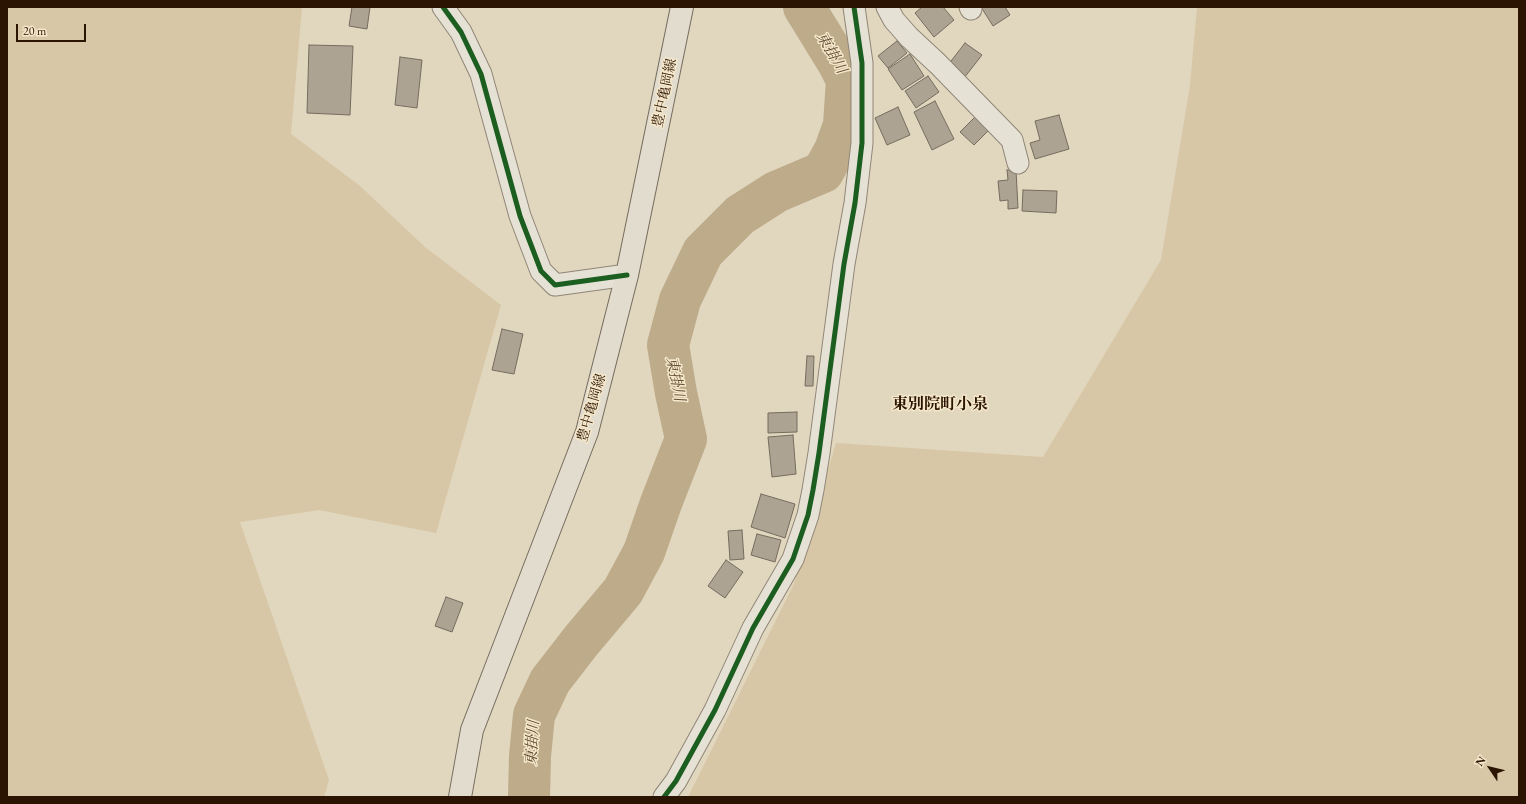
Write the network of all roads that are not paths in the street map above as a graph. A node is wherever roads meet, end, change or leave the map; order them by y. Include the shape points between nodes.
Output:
1 (443, 7) edge
2 (682, 7) edge
3 (854, 7) edge
4 (888, 7) edge
5 (1018, 163) dead end
6 (627, 275) junction
7 (460, 797) edge
8 (664, 797) edge

1 - 6 street via 462,32 481,74 520,216 541,271 555,285
2 - 6 main road, 豊中亀岡線
3 - 8 street via 862,63 862,143 808,515 792,559 753,628 715,710 676,781
4 - 5 street via 894,20 909,37 1012,140
6 - 7 main road, 豊中亀岡線 via 587,432 472,730

